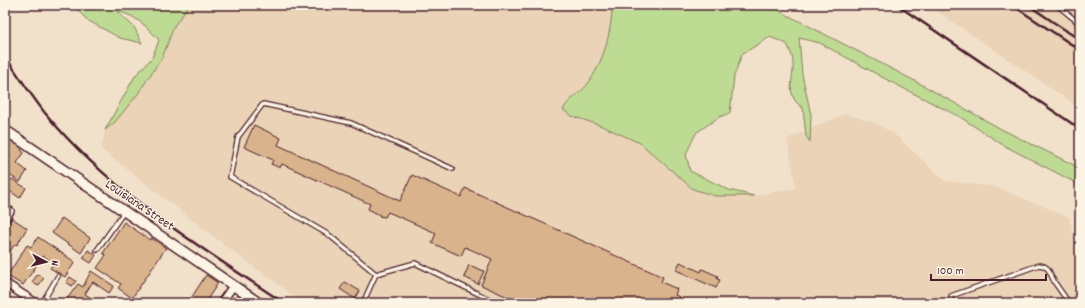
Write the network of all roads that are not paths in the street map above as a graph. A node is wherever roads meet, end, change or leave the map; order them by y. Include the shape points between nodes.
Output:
1 (1057, 5) edge
2 (1080, 24) edge
3 (5, 130) edge
4 (453, 168) dead end
5 (10, 211) dead end
6 (124, 211) junction
7 (5, 219) edge
8 (97, 250) dead end
9 (376, 274) junction
10 (58, 276) dead end
11 (5, 283) edge
12 (233, 286) junction
13 (36, 303) edge
14 (42, 303) edge
15 (221, 303) edge
16 (258, 303) edge
17 (363, 303) edge
18 (498, 303) edge
19 (950, 303) edge
20 (1070, 303) edge

1 - 2 lane
3 - 6 main road, Louisiana Street
4 - 9 lane via 351,123 263,104 238,137 230,177 329,235
5 - 7 street
6 - 8 lane
6 - 12 main road, Louisiana Street
9 - 17 lane
9 - 18 lane via 415,263
10 - 14 lane
11 - 13 street
12 - 15 street
12 - 16 main road, Louisiana Street
19 - 20 lane via 951,296 1039,265 1048,269

